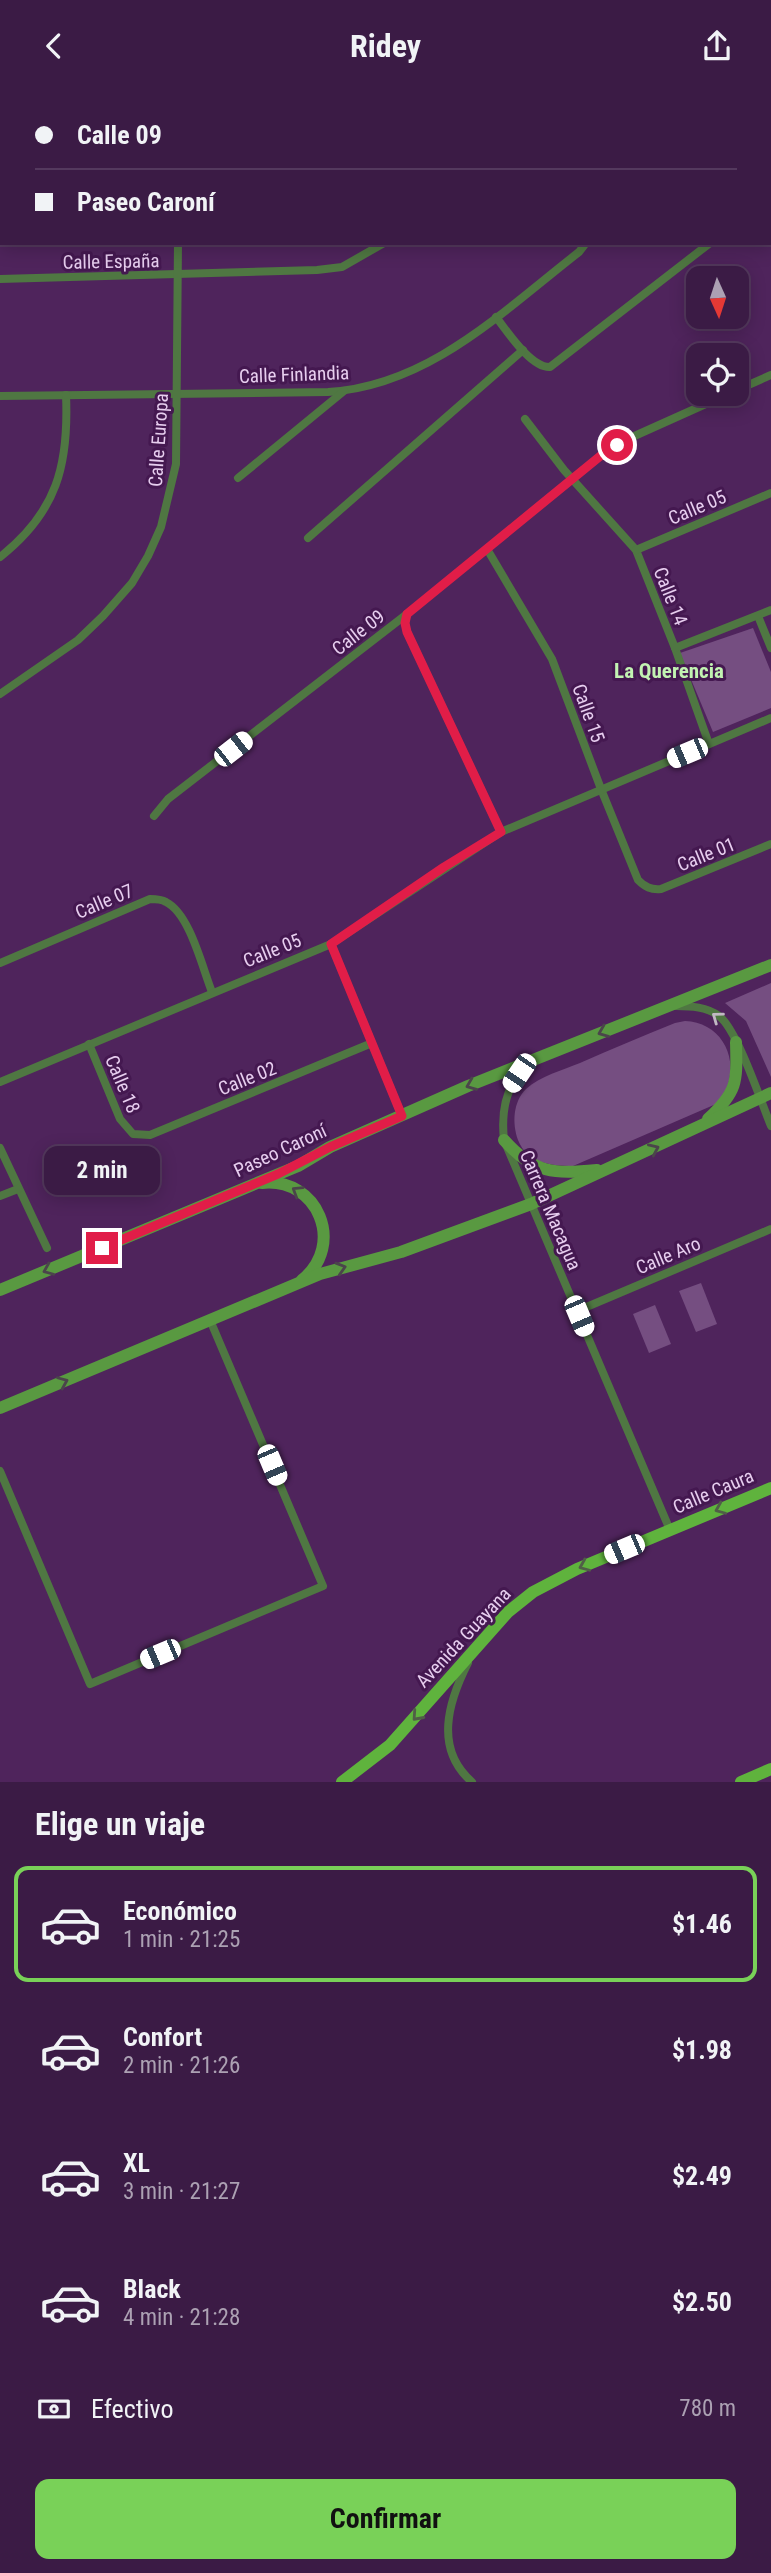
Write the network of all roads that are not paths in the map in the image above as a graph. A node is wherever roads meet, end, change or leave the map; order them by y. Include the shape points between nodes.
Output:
1 (178, 245) edge
2 (380, 245) edge
3 (584, 245) edge
4 (707, 245) edge
5 (178, 276) junction
6 (0, 279) edge
7 (495, 317) junction
8 (523, 350) junction
9 (771, 375) edge
10 (749, 385) edge
11 (344, 391) junction
12 (177, 393) junction
13 (66, 395) junction
14 (0, 396) edge
15 (701, 406) edge
16 (526, 419) dead end
17 (238, 478) dead end
18 (573, 478) junction
19 (771, 493) edge
20 (308, 538) dead end
21 (487, 549) junction
22 (636, 550) junction
23 (0, 557) edge
24 (771, 610) edge
25 (407, 614) junction
26 (758, 616) junction
27 (675, 648) junction
28 (771, 648) edge
29 (0, 694) edge
30 (771, 718) edge
31 (709, 744) junction
32 (601, 789) junction
33 (154, 816) dead end
34 (501, 832) junction
35 (771, 844) edge
36 (652, 890) joint
37 (331, 944) junction
38 (0, 963) edge
39 (771, 965) edge
40 (212, 992) junction
41 (666, 1007) junction
42 (736, 1042) junction
43 (372, 1043) junction
44 (89, 1044) junction
45 (534, 1060) junction
46 (0, 1082) edge
47 (765, 1095) edge
48 (402, 1116) junction
49 (771, 1126) edge
50 (698, 1129) junction
51 (133, 1134) joint
52 (504, 1140) junction
53 (0, 1148) edge
54 (610, 1168) junction
55 (255, 1184) junction
56 (18, 1189) junction
57 (0, 1196) edge
58 (531, 1203) junction
59 (771, 1229) edge
60 (47, 1248) dead end
61 (293, 1286) junction
62 (0, 1290) edge
63 (577, 1311) junction
64 (210, 1320) junction
65 (0, 1408) edge
66 (0, 1471) edge
67 (771, 1488) edge
68 (670, 1530) junction
69 (476, 1647) junction
70 (771, 1770) edge
71 (342, 1782) edge
72 (472, 1782) edge
73 (741, 1782) edge

1 - 5 street, Calle Europa
2 - 5 street, Calle España via 342,267
3 - 7 street, Calle Finlandia
4 - 8 street via 554,365 539,366
5 - 6 street, Calle España
5 - 12 street, Calle Europa
7 - 8 street
7 - 11 street, Calle Finlandia via 456,348 420,368 390,381
8 - 20 street
9 - 10 street
11 - 12 street, Calle Finlandia
11 - 17 street
12 - 13 street, Calle Finlandia
12 - 29 street, Calle Europa via 176,464 161,527 148,556 132,583 86,632
13 - 14 street, Calle Finlandia
13 - 23 street via 68,434 55,488 42,515
15 - 18 street, Calle 09 via 630,437
16 - 18 street, Calle 14
18 - 21 street, Calle 09
18 - 22 street, Calle 14
19 - 22 street, Calle 05
21 - 25 street, Calle 09
21 - 32 street, Calle 15 via 552,659
22 - 27 street, Calle 14
24 - 26 street
25 - 33 street, Calle 09 via 168,799
25 - 34 street via 407,632
26 - 27 street
26 - 28 street
27 - 31 street, Calle 14
30 - 31 street, Calle 05
31 - 32 street, Calle 05
32 - 34 street, Calle 05
32 - 36 street, Calle 15 via 638,880
34 - 37 street, Calle 05
35 - 36 street, Calle 01
37 - 40 street, Calle 05
37 - 43 street
38 - 40 street, Calle 07 via 150,899 164,900 185,922
39 - 41 street, Paseo Caroní
40 - 44 street, Calle 05
42 -> 41 street via 718,1015 694,1006
41 -> 45 street, Paseo Caroní
42 - 47 street
42 - 50 street via 736,1082 721,1107
43 - 48 street
43 - 51 street, Calle 02 via 150,1135
44 - 46 street, Calle 05
44 - 51 street, Calle 18 via 120,1119
45 -> 48 street, Paseo Caroní
45 - 52 street, Carrera Macagua via 510,1086 503,1112
47 - 49 street
47 - 50 street
48 - 55 street, Paseo Caroní
54 -> 50 street
52 - 54 street via 517,1156 539,1169 570,1173
52 - 58 street, Carrera Macagua
53 - 56 street
54 - 58 street
61 -> 55 street via 312,1271 321,1255 324,1234 319,1213 307,1197 288,1185
55 -> 62 street, Paseo Caroní
56 - 57 street
56 - 60 street
61 -> 58 street
58 - 63 street, Carrera Macagua
59 - 63 street, Calle Aro
61 - 64 street
63 - 68 street, Carrera Macagua
65 -> 64 street
64 - 66 street via 323,1586 90,1684
67 -> 68 main road, Calle Caura
68 -> 69 main road, Avenida Guayana via 533,1592
69 -> 71 main road, Avenida Guayana via 390,1745
69 - 72 street via 453,1700 448,1733 456,1766
70 - 73 main road

